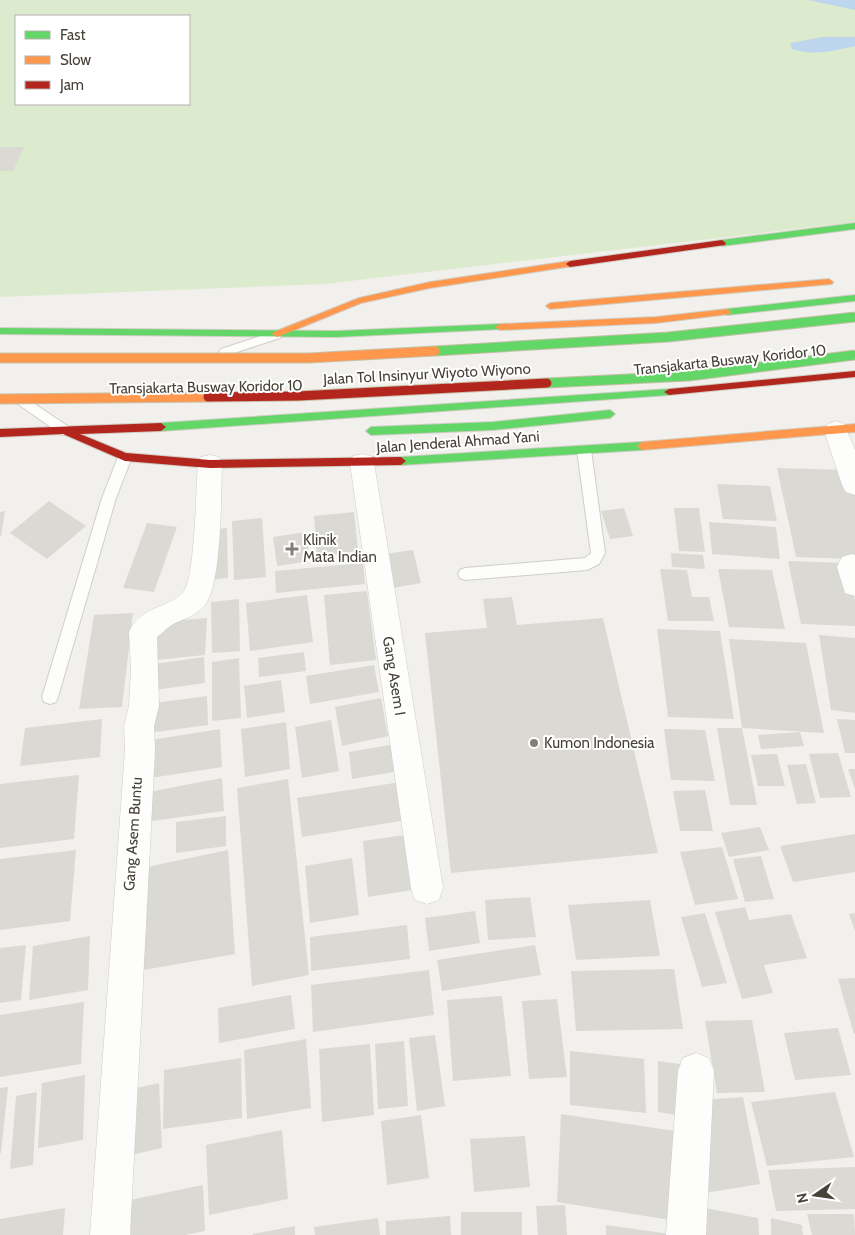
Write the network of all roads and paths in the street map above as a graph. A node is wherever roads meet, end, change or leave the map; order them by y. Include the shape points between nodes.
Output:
1 (855, 226) edge
2 (845, 280) dead end
3 (855, 298) edge
4 (541, 306) dead end
5 (357, 315) dead end
6 (855, 318) edge
7 (0, 331) edge
8 (277, 334) junction
9 (855, 347) edge
10 (855, 355) edge
11 (0, 358) edge
12 (189, 361) junction
13 (855, 374) edge
14 (2, 393) edge
15 (620, 414) dead end
16 (846, 429) edge
17 (355, 431) dead end
18 (0, 432) edge
19 (67, 432) junction
20 (188, 437) dead end
21 (584, 450) junction
22 (125, 457) junction
23 (362, 463) junction
24 (210, 464) junction
25 (855, 485) edge
26 (855, 566) edge
27 (465, 574) dead end
28 (855, 585) edge
29 (50, 696) dead end
30 (427, 888) dead end
31 (696, 1071) dead end
32 (110, 1235) edge
33 (686, 1235) edge

1 - 8 main road via 430,285 359,301
2 - 4 main road
3 - 8 main road via 656,320
5 - 8 main road
6 - 11 main road, Jalan Tol Insinyur Wiyoto Wiyono, bridge via 668,337 309,358
6 - 12 lane, Transjakarta Busway Koridor 10 via 660,342 338,359
7 - 8 main road
8 - 12 lane, Transjakarta Busway Koridor 10 via 237,349
9 - 14 lane, Transjakarta Busway Koridor 10 via 687,368 299,386
10 - 14 main road, Jalan Tol Insinyur Wiyoto Wiyono, bridge via 689,376 298,396
11 - 12 lane, Transjakarta Busway Koridor 10
13 - 19 main road, Jalan Jenderal Ahmad Yani via 752,387
14 - 19 lane
15 - 17 main road via 493,426
16 - 21 main road, Jalan Jenderal Ahmad Yani
16 - 25 street
18 - 19 main road, Jalan Jenderal Ahmad Yani
19 - 20 main road
19 - 22 main road, Jalan Jenderal Ahmad Yani
21 - 23 main road, Jalan Jenderal Ahmad Yani
21 - 27 lane via 598,553 594,560 587,564
22 - 24 main road, Jalan Jenderal Ahmad Yani
22 - 29 lane via 109,498
23 - 24 main road, Jalan Jenderal Ahmad Yani
23 - 30 street, Gang Asem I
24 - 32 street, Gang Asem Buntu via 203,572 196,597 181,609 164,615 143,632 144,706 136,787
26 - 28 street via 850,567
31 - 33 street

